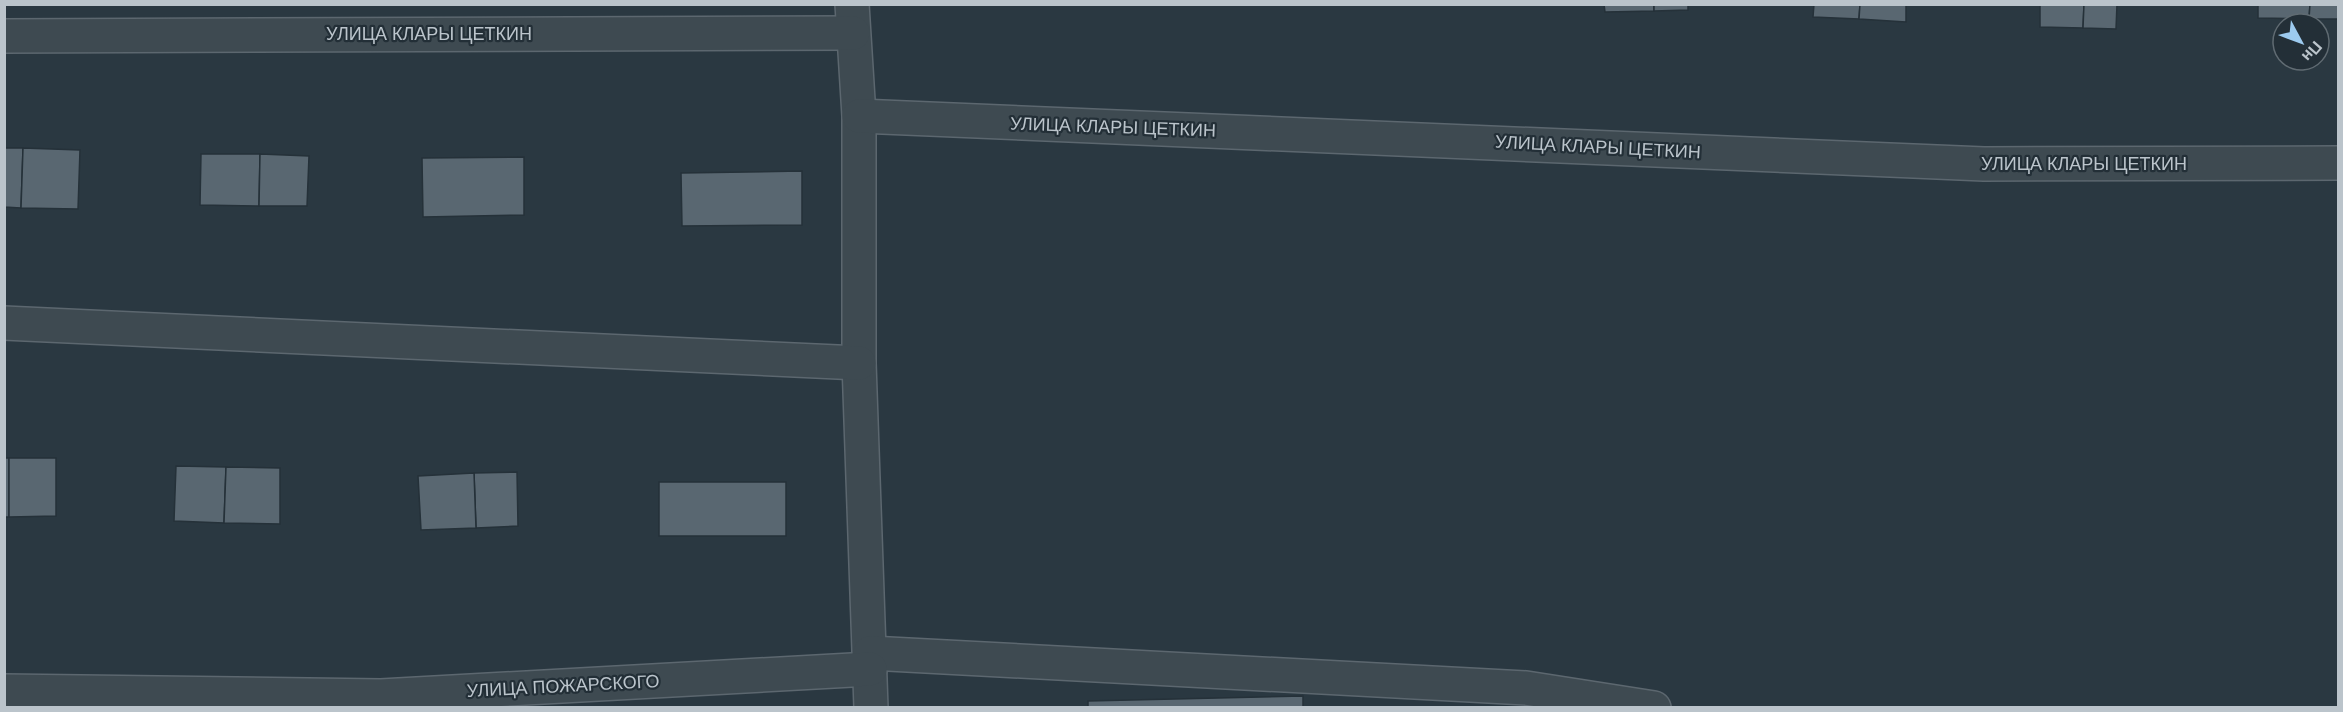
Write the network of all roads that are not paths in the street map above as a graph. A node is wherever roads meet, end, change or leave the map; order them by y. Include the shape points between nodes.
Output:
1 (853, 19) edge
2 (4, 36) edge
3 (858, 116) junction
4 (2338, 163) edge
5 (4, 323) edge
6 (858, 363) junction
7 (870, 661) junction
8 (4, 691) edge
9 (871, 708) edge
10 (1654, 708) edge

1 - 2 street, УЛИЦА КЛАРЫ ЦЕТКИН
1 - 3 street
3 - 4 street, УЛИЦА КЛАРЫ ЦЕТКИН via 1984,164
3 - 6 street
5 - 6 street
6 - 7 street
7 - 8 street, УЛИЦА ПОЖАРСКОГО via 381,696
7 - 9 street
7 - 10 street, УЛИЦА ПОЖАРСКОГО via 1526,688

